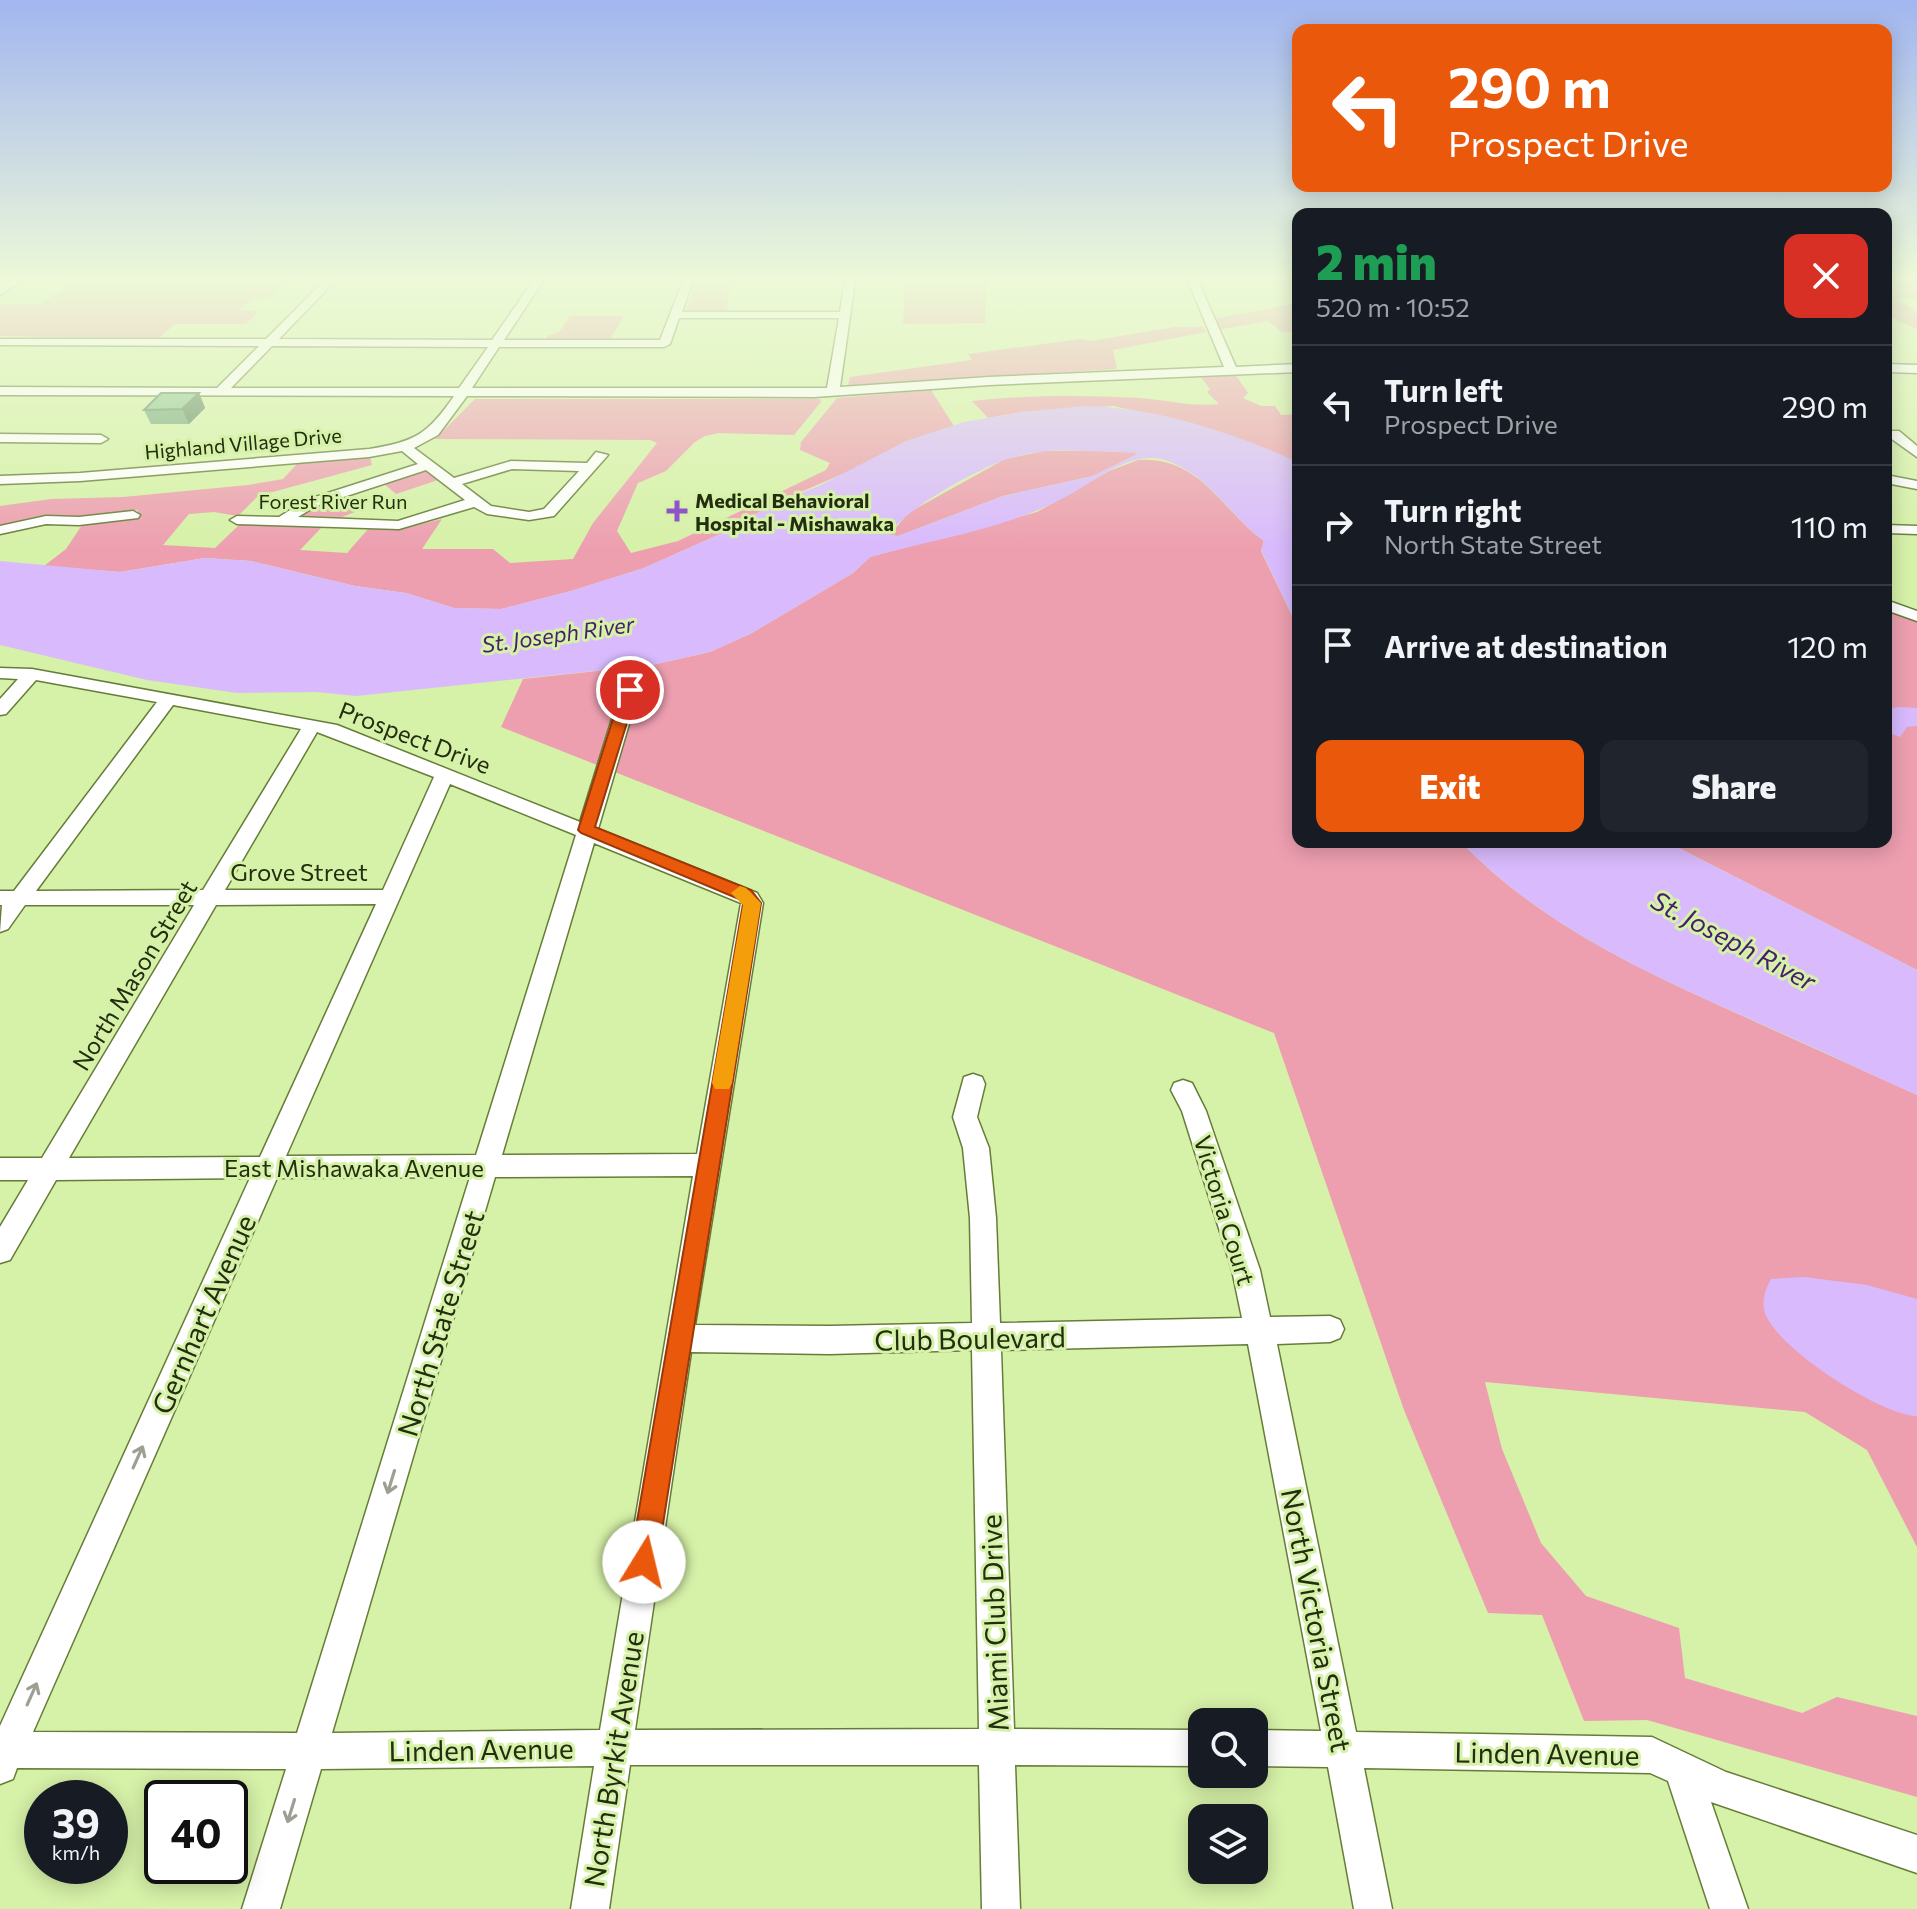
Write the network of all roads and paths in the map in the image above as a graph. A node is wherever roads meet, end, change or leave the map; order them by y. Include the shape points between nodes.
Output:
1 (242, 370) edge
2 (478, 370) edge
3 (836, 370) edge
4 (1229, 370) edge
5 (0, 391) edge
6 (221, 391) junction
7 (464, 392) junction
8 (833, 392) junction
9 (1894, 434) dead end
10 (0, 438) edge
11 (101, 439) dead end
12 (405, 447) junction
13 (1917, 453) edge
14 (428, 465) junction
15 (0, 480) edge
16 (1892, 480) edge
17 (450, 483) junction
18 (1917, 485) edge
19 (474, 502) junction
20 (133, 515) dead end
21 (237, 520) dead end
22 (283, 521) junction
23 (1892, 529) edge
24 (0, 530) edge
25 (1917, 530) edge
26 (1892, 607) edge
27 (1917, 616) edge
28 (0, 673) edge
29 (32, 674) junction
30 (630, 690) dead end
31 (169, 699) junction
32 (0, 710) edge
33 (312, 725) junction
34 (445, 774) junction
35 (586, 830) junction
36 (389, 897) junction
37 (10, 898) edge
38 (209, 898) junction
39 (750, 898) joint
40 (0, 924) edge
41 (973, 1084) dead end
42 (1183, 1090) dead end
43 (708, 1165) junction
44 (488, 1166) junction
45 (269, 1167) junction
46 (0, 1169) edge
47 (50, 1169) junction
48 (0, 1251) edge
49 (1330, 1329) dead end
50 (1260, 1332) junction
51 (986, 1337) junction
52 (680, 1338) junction
53 (997, 1746) junction
54 (616, 1747) junction
55 (1188, 1748) edge
56 (1268, 1748) edge
57 (1342, 1749) junction
58 (309, 1751) junction
59 (2, 1755) edge
60 (1681, 1768) junction
61 (1917, 1854) edge
62 (261, 1909) edge
63 (590, 1909) edge
64 (1001, 1909) edge
65 (1373, 1909) edge
66 (1729, 1909) edge

1 - 6 street
2 - 7 street, Highland Village Drive
3 - 8 street
4 - 8 street
5 - 6 street
6 - 7 street
7 - 8 street
7 - 12 street, Highland Village Drive via 436,431
9 - 13 street
10 - 11 street
12 - 14 street
12 - 15 street, Highland Village Drive
14 - 17 street
14 - 22 street via 311,503
16 - 18 street
17 - 19 street
17 - 19 street via 511,465 596,461 544,515 497,513
19 - 22 street, Forest River Run via 399,525
20 - 24 street via 46,520
21 - 22 street, Forest River Run
23 - 25 street
26 - 27 street
28 - 29 street, Prospect Drive
29 - 31 street, Prospect Drive
29 - 32 street
30 - 35 street, North State Street
31 - 33 street, Prospect Drive
31 - 37 street
33 - 34 street, Prospect Drive
33 - 38 street, North Mason Street
34 - 35 street, Prospect Drive
34 - 36 street, Gernhart Avenue
35 - 39 street, Prospect Drive
35 - 44 street, North State Street
36 - 38 street, Grove Street
36 - 45 street, Gernhart Avenue
37 - 38 street, Grove Street
37 - 40 street
38 - 47 street, North Mason Street
39 - 43 street, North Byrkit Avenue
41 - 51 street, Miami Club Drive via 965,1117 980,1174
42 - 50 street, Victoria Court via 1240,1244
43 - 44 street, East Mishawaka Avenue
43 - 52 street, North Byrkit Avenue
44 - 45 street, East Mishawaka Avenue
44 -> 58 street, North State Street
45 - 47 street, East Mishawaka Avenue
59 -> 45 street, Gernhart Avenue
46 - 47 street, East Mishawaka Avenue
47 - 48 street, North Mason Street
49 - 50 street, Club Boulevard
50 - 51 street, Club Boulevard
50 - 57 street, North Victoria Street
51 - 52 street, Club Boulevard
51 - 53 street, Miami Club Drive
52 - 54 street, North Byrkit Avenue
53 - 54 street, Linden Avenue
53 - 55 street, Linden Avenue
53 - 64 street, Miami Club Drive
54 - 58 street, Linden Avenue
54 - 63 street, North Byrkit Avenue
56 - 57 street, Linden Avenue
57 - 60 street, Linden Avenue via 1635,1753
57 - 65 street, North Victoria Street
58 - 59 street, Linden Avenue
58 -> 62 street, North State Street
60 - 61 street, Linden Avenue via 1720,1788
60 - 66 street

